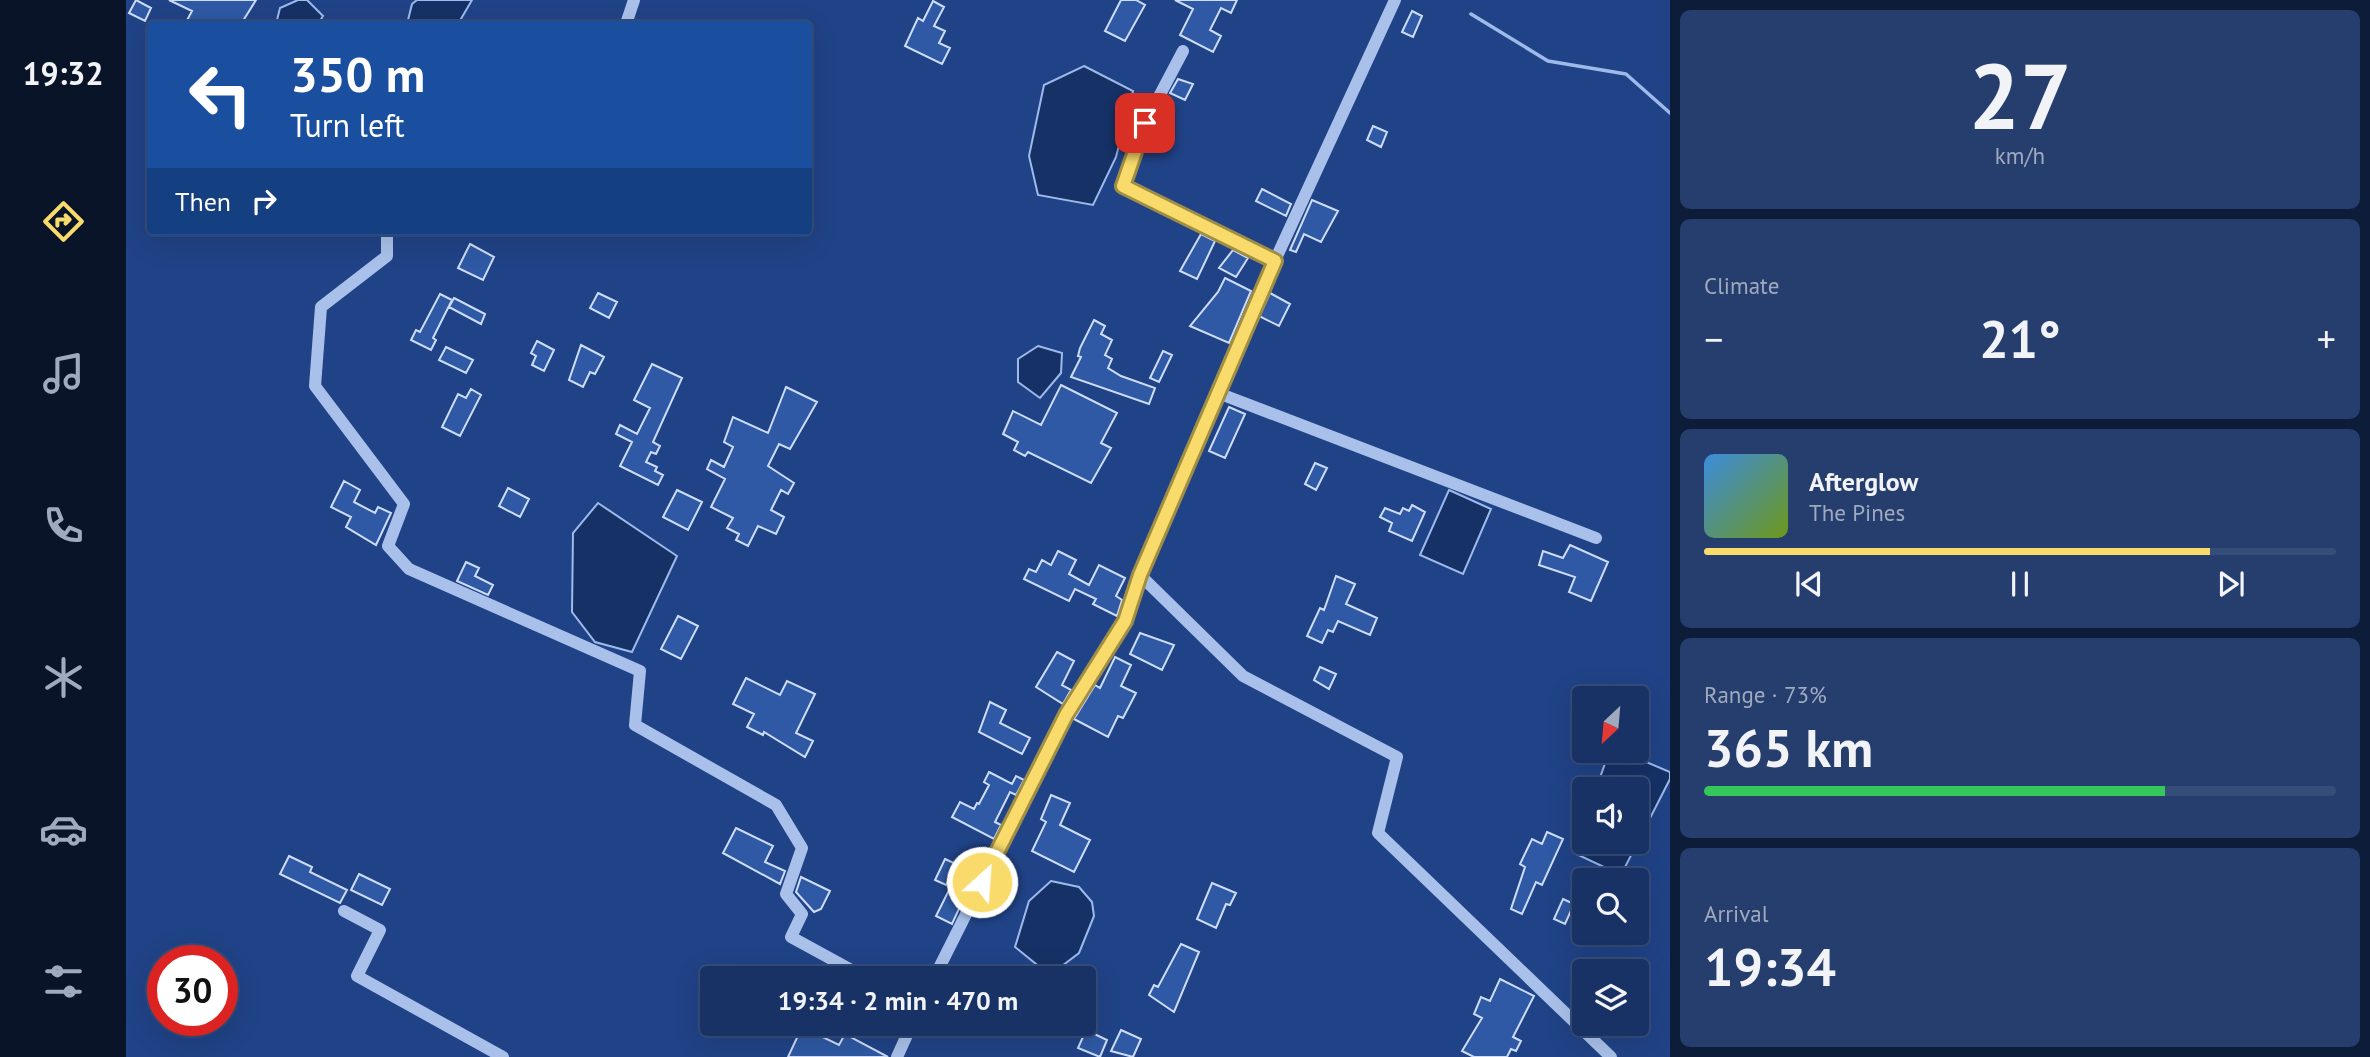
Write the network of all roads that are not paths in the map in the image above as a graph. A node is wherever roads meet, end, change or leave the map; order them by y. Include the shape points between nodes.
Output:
1 (634, 0) edge
2 (1395, 0) edge
3 (627, 21) edge
4 (1183, 51) dead end
5 (387, 235) edge
6 (1275, 261) junction
7 (1218, 393) junction
8 (1596, 538) dead end
9 (1140, 575) junction
10 (344, 911) dead end
11 (844, 966) edge
12 (940, 966) edge
13 (907, 1036) edge
14 (503, 1057) edge
15 (897, 1057) edge
16 (1611, 1057) edge

1 - 3 street
2 - 6 street
4 - 6 street via 1145,123 1123,186
5 - 11 street via 387,256 321,307 315,386 404,505 388,546 409,569 640,671 635,725 776,805 802,848 786,894 802,914 791,937
6 - 7 street
7 - 8 street
7 - 9 street
9 - 12 street via 1125,621 1066,715
9 - 16 street via 1243,676 1397,757 1378,833
10 - 14 street via 380,930 357,976
13 - 15 street

